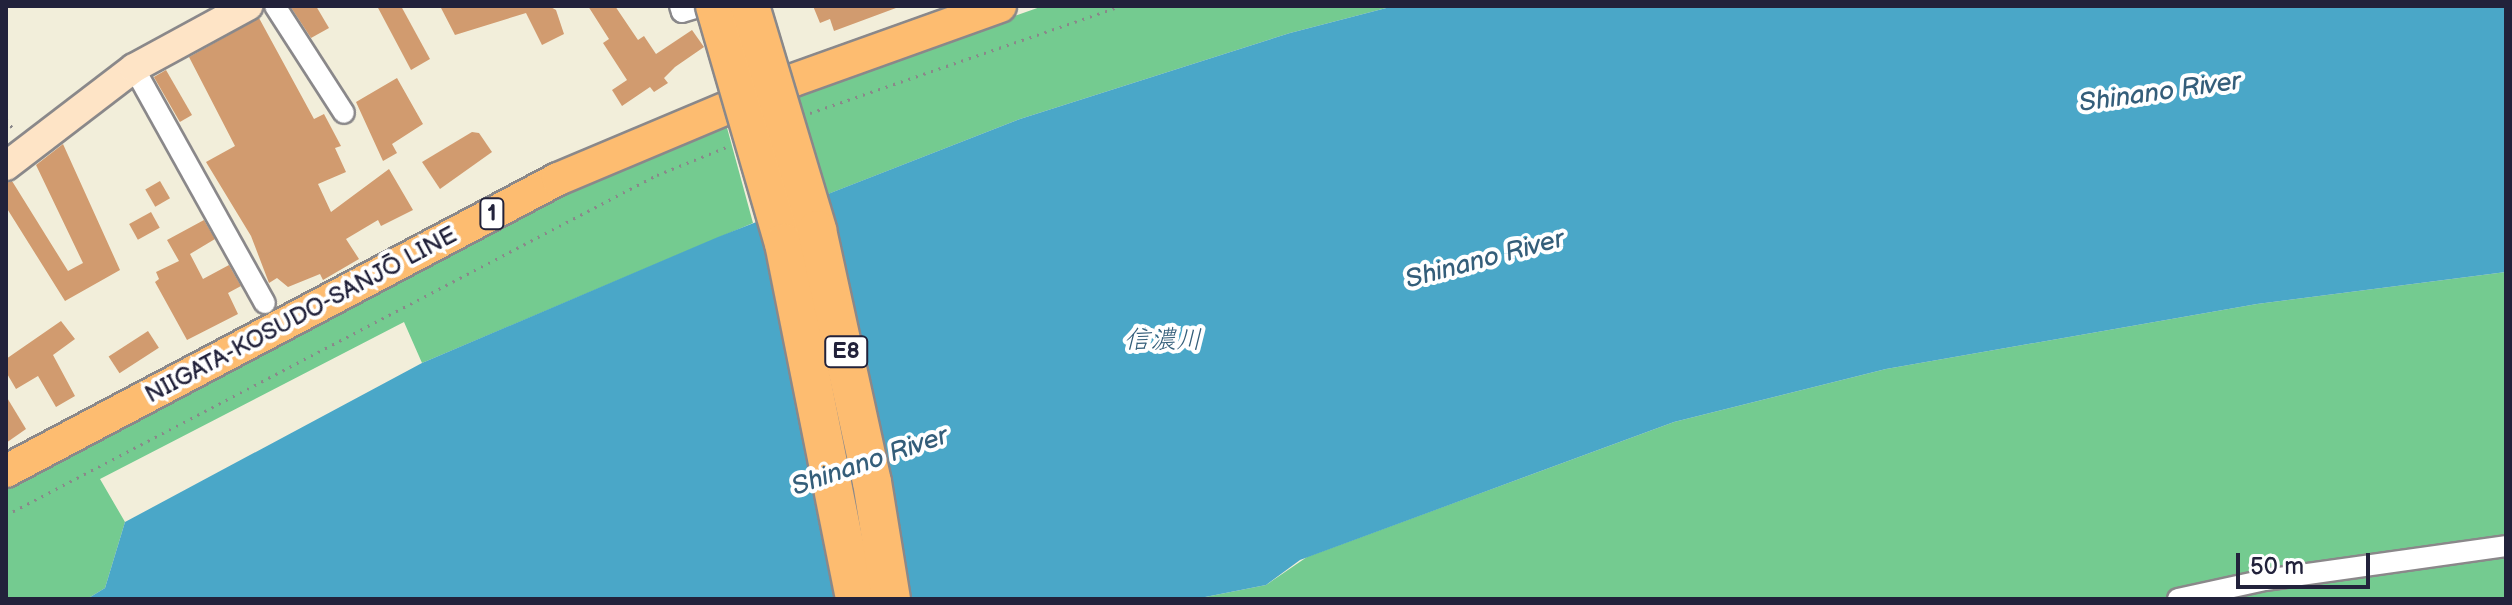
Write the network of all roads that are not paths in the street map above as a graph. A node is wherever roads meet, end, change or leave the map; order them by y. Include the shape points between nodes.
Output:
1 (248, 6) edge
2 (275, 6) edge
3 (680, 6) edge
4 (702, 6) edge
5 (715, 6) edge
6 (750, 6) edge
7 (769, 6) edge
8 (1000, 6) edge
9 (134, 68) junction
10 (791, 81) junction
11 (344, 113) dead end
12 (6, 166) edge
13 (265, 303) dead end
14 (6, 471) edge
15 (2506, 546) edge
16 (855, 599) edge
17 (891, 599) edge
18 (2178, 599) edge

1 - 9 street
2 - 11 street
3 - 4 street via 682,12
5 - 16 highway, E8, bridge via 784,243
6 - 17 highway, E8, bridge via 824,259
7 - 10 street
8 - 10 main road, NIIGATA-KOSUDO-SANJŌ LINE / 1
9 - 12 street
9 - 13 street
10 - 14 main road, NIIGATA-KOSUDO-SANJŌ LINE / 1 via 558,179
15 - 18 street via 2265,580

